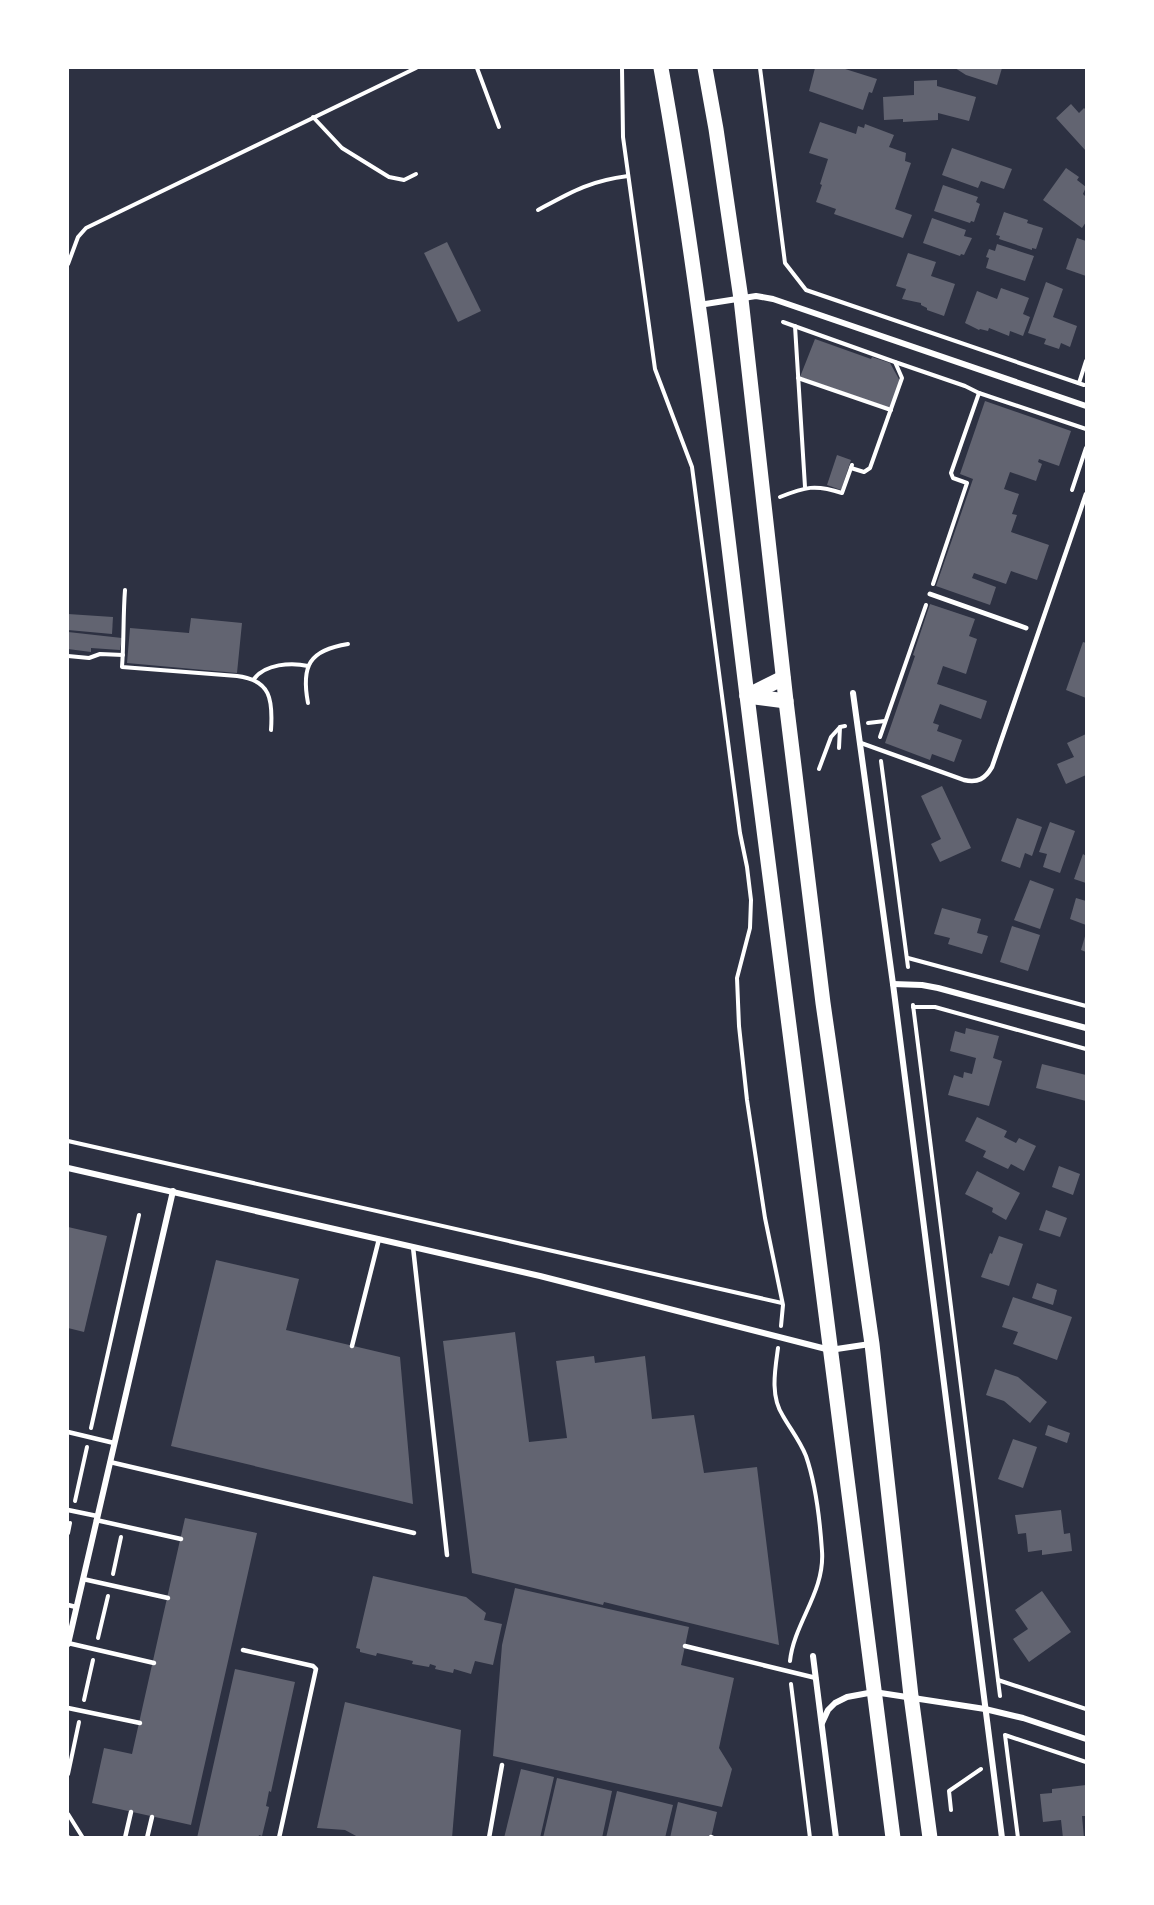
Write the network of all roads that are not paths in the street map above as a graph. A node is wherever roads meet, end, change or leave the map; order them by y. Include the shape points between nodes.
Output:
1 (661, 68) edge
2 (705, 68) edge
3 (741, 299) junction
4 (698, 305) junction
5 (1086, 406) edge
6 (1086, 494) edge
7 (930, 594) road end
8 (1026, 628) dead end
9 (783, 678) junction
10 (853, 693) dead end
11 (747, 696) junction
12 (786, 701) junction
13 (861, 742) junction
14 (893, 984) junction
15 (1086, 1028) edge
16 (68, 1168) edge
17 (173, 1191) junction
18 (379, 1239) junction
19 (413, 1247) junction
20 (872, 1344) junction
21 (352, 1346) dead end
22 (831, 1350) junction
23 (68, 1432) edge
24 (114, 1443) junction
25 (110, 1462) junction
26 (70, 1510) edge
27 (97, 1518) junction
28 (414, 1533) dead end
29 (181, 1539) dead end
30 (447, 1555) dead end
31 (83, 1579) junction
32 (168, 1598) dead end
33 (68, 1605) edge
34 (76, 1607) junction
35 (69, 1629) edge
36 (68, 1644) edge
37 (685, 1646) dead end
38 (243, 1650) dead end
39 (813, 1656) dead end
40 (154, 1663) dead end
41 (816, 1678) junction
42 (874, 1692) junction
43 (911, 1696) junction
44 (68, 1708) edge
45 (985, 1709) junction
46 (140, 1723) dead end
47 (822, 1723) junction
48 (1086, 1739) edge
49 (502, 1765) dead end
50 (131, 1812) dead end
51 (152, 1817) dead end
52 (125, 1838) edge
53 (147, 1838) edge
54 (279, 1838) edge
55 (489, 1838) edge
56 (836, 1838) edge
57 (892, 1838) edge
58 (930, 1838) edge
59 (1002, 1838) edge

1 - 4 main road
2 - 3 main road
3 - 4 street
3 - 5 street via 756,296 782,301
3 - 9 main road
4 - 11 main road
6 - 13 lane via 992,767 983,779 970,781
7 - 8 street
9 - 11 main road
9 - 12 main road
10 - 13 street
11 - 12 main road
11 - 22 main road
12 - 20 main road via 823,1003
13 - 14 street
14 - 15 street via 929,986
14 - 45 street
16 - 17 street
17 - 18 street
17 - 24 street
18 - 19 street
18 - 21 lane
19 - 22 street
19 - 30 lane
20 - 22 street
20 - 43 main road
22 - 42 main road
23 - 24 lane
24 - 25 street
25 - 27 street
25 - 28 lane
26 - 27 lane
27 - 29 lane
27 - 31 street
31 - 32 lane
31 - 34 street
33 - 34 lane
34 - 35 street
35 - 36 street
36 - 40 lane
37 - 41 lane
38 - 54 lane via 316,1669
39 - 41 street
41 - 47 street
42 - 43 street
42 - 47 street via 847,1696 835,1703
42 - 57 main road
43 - 45 street
43 - 58 main road
44 - 46 lane
45 - 48 street
45 - 59 street
47 - 56 street
49 - 55 lane
50 - 52 lane
51 - 53 lane

